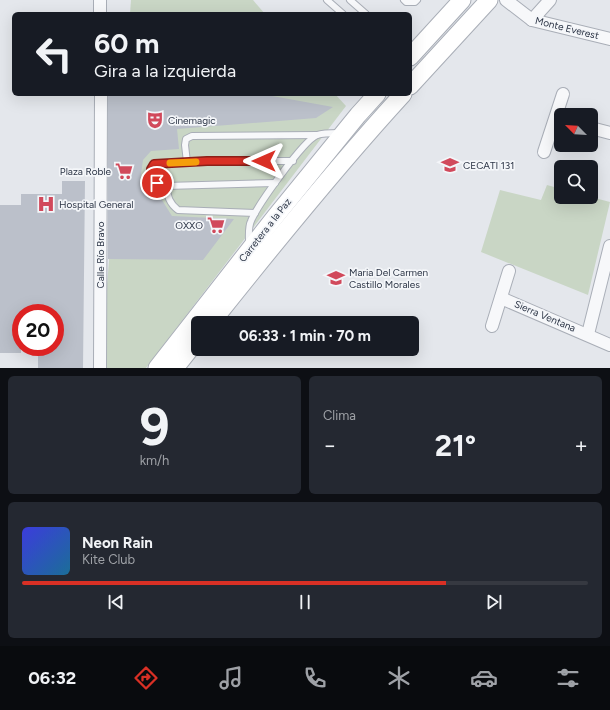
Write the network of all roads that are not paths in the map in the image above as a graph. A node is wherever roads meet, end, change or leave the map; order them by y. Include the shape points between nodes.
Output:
1 (100, 0) edge
2 (327, 0) edge
3 (350, 0) edge
4 (404, 0) edge
5 (417, 0) edge
6 (462, 0) edge
7 (489, 0) edge
8 (506, 0) edge
9 (550, 0) edge
10 (100, 12) edge
11 (342, 12) edge
12 (364, 12) edge
13 (532, 20) junction
14 (610, 39) edge
15 (416, 60) edge
16 (412, 77) edge
17 (563, 94) dead end
18 (101, 96) edge
19 (374, 96) edge
20 (401, 96) edge
21 (560, 108) edge
22 (554, 129) edge
23 (598, 130) edge
24 (344, 132) junction
25 (610, 133) edge
26 (317, 136) junction
27 (544, 152) dead end
28 (293, 161) junction
29 (187, 162) junction
30 (275, 183) junction
31 (166, 186) junction
32 (255, 213) junction
33 (610, 246) edge
34 (248, 251) junction
35 (509, 271) dead end
36 (501, 298) junction
37 (217, 316) edge
38 (492, 326) dead end
39 (588, 334) junction
40 (610, 345) edge
41 (191, 348) edge
42 (100, 368) edge
43 (156, 368) edge
44 (175, 368) edge

1 - 10 street
2 - 11 lane
3 - 12 lane
4 - 5 lane
6 - 15 main road
7 - 15 main road
8 - 13 street, Monte Everest
9 - 13 street
13 - 14 street, Monte Everest
15 - 16 main road
17 - 21 street
18 - 42 street, Calle Río Bravo
19 - 24 main road, Carretera a la Paz
20 - 37 main road, Carretera a la Paz via 285,229
22 - 27 street
23 - 25 street
24 - 26 lane
24 - 34 main road, Carretera a la Paz
26 - 28 lane via 305,145
26 - 29 lane via 192,136 186,139
28 - 29 lane
28 - 30 lane
29 - 31 lane via 154,164 151,169 152,178
30 - 31 lane
30 - 32 lane
31 - 32 lane via 169,201 178,210
32 - 34 lane via 250,223
33 - 39 street
34 - 43 main road, Carretera a la Paz
35 - 36 street
36 - 38 street
36 - 39 street, Sierra Ventana
39 - 40 street, Sierra Ventana
41 - 44 main road

